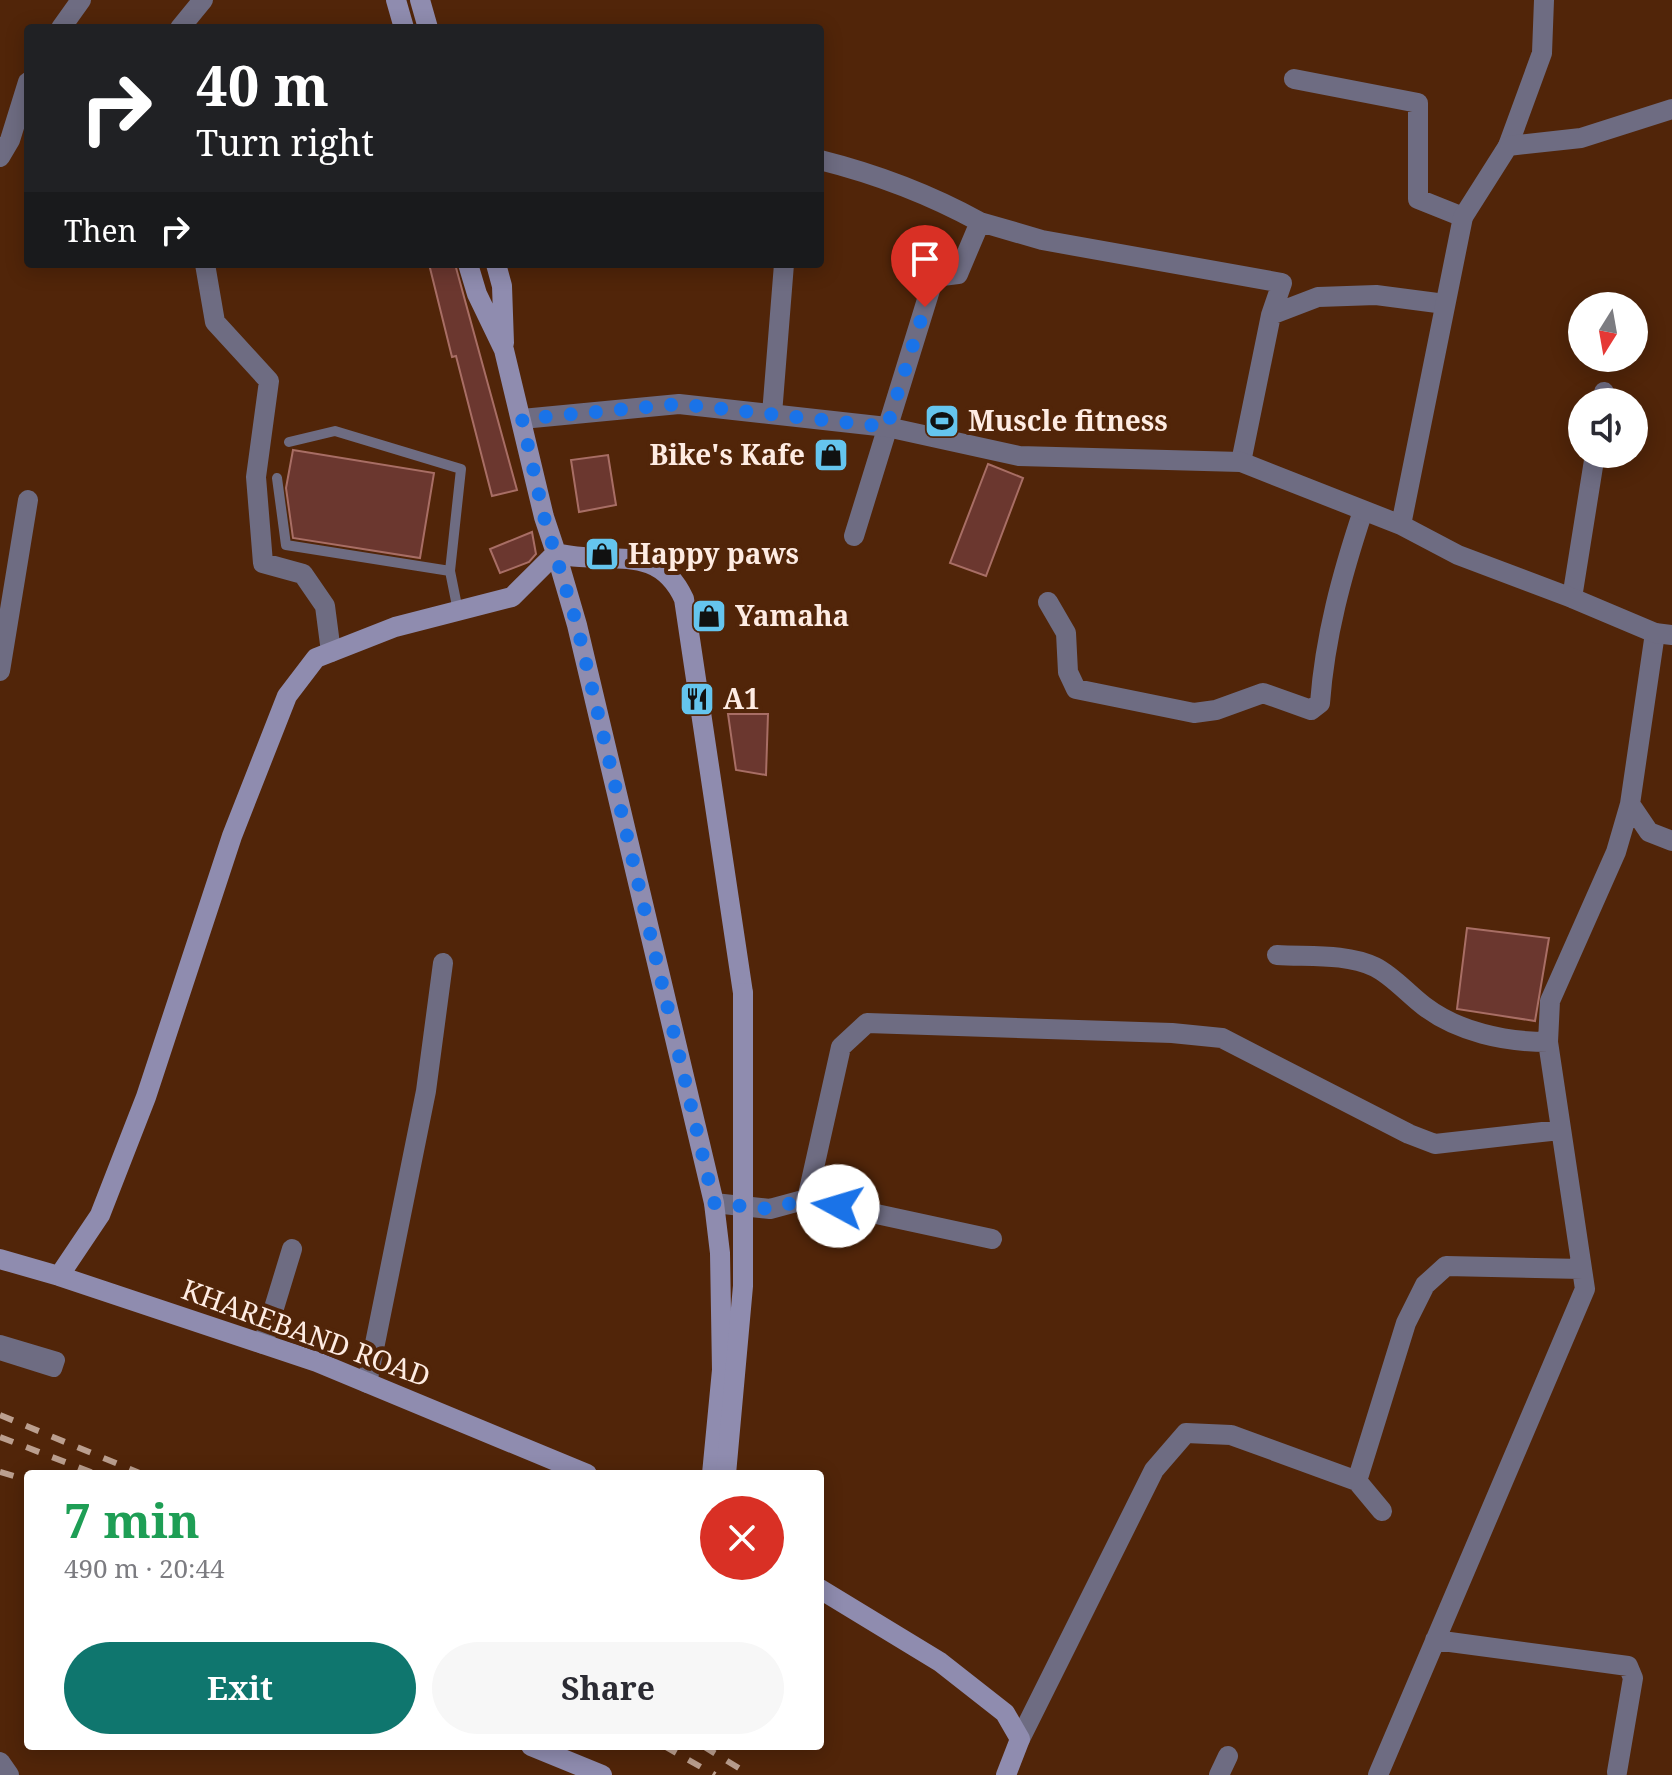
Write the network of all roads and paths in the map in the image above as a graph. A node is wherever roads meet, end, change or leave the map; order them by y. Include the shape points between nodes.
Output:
1 (81, 0) edge
2 (203, 0) edge
3 (396, 0) edge
4 (420, 0) edge
5 (1544, 0) edge
6 (64, 24) edge
7 (183, 24) edge
8 (403, 24) edge
9 (427, 24) edge
10 (1294, 79) dead end
11 (24, 95) edge
12 (1672, 109) edge
13 (1508, 146) junction
14 (0, 157) edge
15 (824, 161) edge
16 (1463, 217) junction
17 (980, 222) junction
18 (206, 268) edge
19 (469, 268) edge
20 (497, 268) edge
21 (784, 268) edge
22 (1445, 304) junction
23 (1271, 315) junction
24 (504, 350) junction
25 (772, 414) junction
26 (522, 419) junction
27 (887, 427) junction
28 (289, 442) dead end
29 (1241, 462) junction
30 (1593, 468) edge
31 (277, 478) dead end
32 (28, 500) dead end
33 (1363, 511) junction
34 (1401, 525) junction
35 (854, 536) dead end
36 (556, 553) junction
37 (450, 571) junction
38 (1572, 598) junction
39 (1048, 602) dead end
40 (458, 611) junction
41 (1664, 634) edge
42 (331, 652) junction
43 (0, 671) edge
44 (1630, 804) junction
45 (1672, 841) edge
46 (1277, 955) dead end
47 (443, 963) dead end
48 (1548, 1042) junction
49 (1560, 1130) junction
50 (807, 1199) junction
51 (714, 1203) junction
52 (992, 1239) dead end
53 (292, 1249) dead end
54 (0, 1259) edge
55 (1582, 1269) junction
56 (59, 1276) junction
57 (0, 1343) edge
58 (263, 1344) junction
59 (0, 1352) edge
60 (367, 1383) junction
61 (577, 1470) edge
62 (712, 1470) edge
63 (726, 1470) edge
64 (1357, 1481) junction
65 (1382, 1511) dead end
66 (824, 1591) edge
67 (1435, 1640) junction
68 (1020, 1739) junction
69 (541, 1750) edge
70 (1228, 1756) dead end
71 (0, 1762) edge
72 (1617, 1772) dead end
73 (9, 1775) edge
74 (602, 1775) edge
75 (1006, 1775) edge
76 (1219, 1775) edge
77 (1378, 1775) edge

1 - 6 street
2 - 7 street
3 - 8 main road
4 - 9 main road
5 - 13 street via 1542,53
10 - 16 street via 1418,103 1418,199
11 - 14 street
12 - 13 street via 1581,138
13 - 16 street
15 - 17 street via 873,173
16 - 22 street
17 - 23 street via 1042,240 1282,283
17 - 27 street via 958,274 934,277
18 - 42 street via 215,322 269,381 256,477 263,563 303,574 325,606
19 - 24 main road
20 - 24 main road
21 - 25 street
22 - 23 street via 1376,295 1318,297
22 - 34 street
23 - 29 street
24 - 26 main road
25 - 26 street via 679,404
25 - 27 street
26 - 36 main road
27 - 29 street via 1019,456
27 - 35 street
28 - 37 lane via 335,431 461,469
29 - 33 street
30 - 38 street
31 - 37 lane via 286,545
32 - 43 street
33 - 34 street
33 - 39 street via 1338,587 1320,703 1311,710 1263,693 1194,713 1076,689 1068,672 1066,633
34 - 38 street via 1458,555
36 - 40 main road via 512,597
36 - 51 main road
36 - 63 main road, bridge via 640,560 660,567 684,599 743,993 743,1286
37 - 40 lane
38 - 41 street
40 - 42 main road via 395,627
41 - 44 street
42 - 56 main road via 316,658 287,696 232,836 146,1097 100,1215
44 - 45 street via 1649,832
44 - 48 street via 1616,852 1550,1001
46 - 48 street via 1357,961 1375,967 1451,1022 1500,1038
47 - 60 street via 426,1091
48 - 49 street
49 - 50 street via 1435,1144 1222,1038 867,1023 841,1047
49 - 55 street
50 - 51 street via 770,1209
50 - 52 street
51 - 62 main road via 722,1370
53 - 58 street
54 - 56 main road, KHAREBAND ROAD
55 - 64 street via 1446,1266 1425,1285 1406,1323
55 - 67 street via 1585,1289
56 - 58 main road, KHAREBAND ROAD
57 - 59 street via 57,1360 54,1369
58 - 60 main road, KHAREBAND ROAD
60 - 61 main road, KHAREBAND ROAD
64 - 65 street
64 - 68 street via 1231,1435 1186,1433 1154,1470
66 - 68 main road via 940,1662 1005,1713
67 - 72 street via 1628,1666 1633,1678
67 - 77 street
68 - 75 main road
69 - 74 main road
70 - 76 street
71 - 73 street

